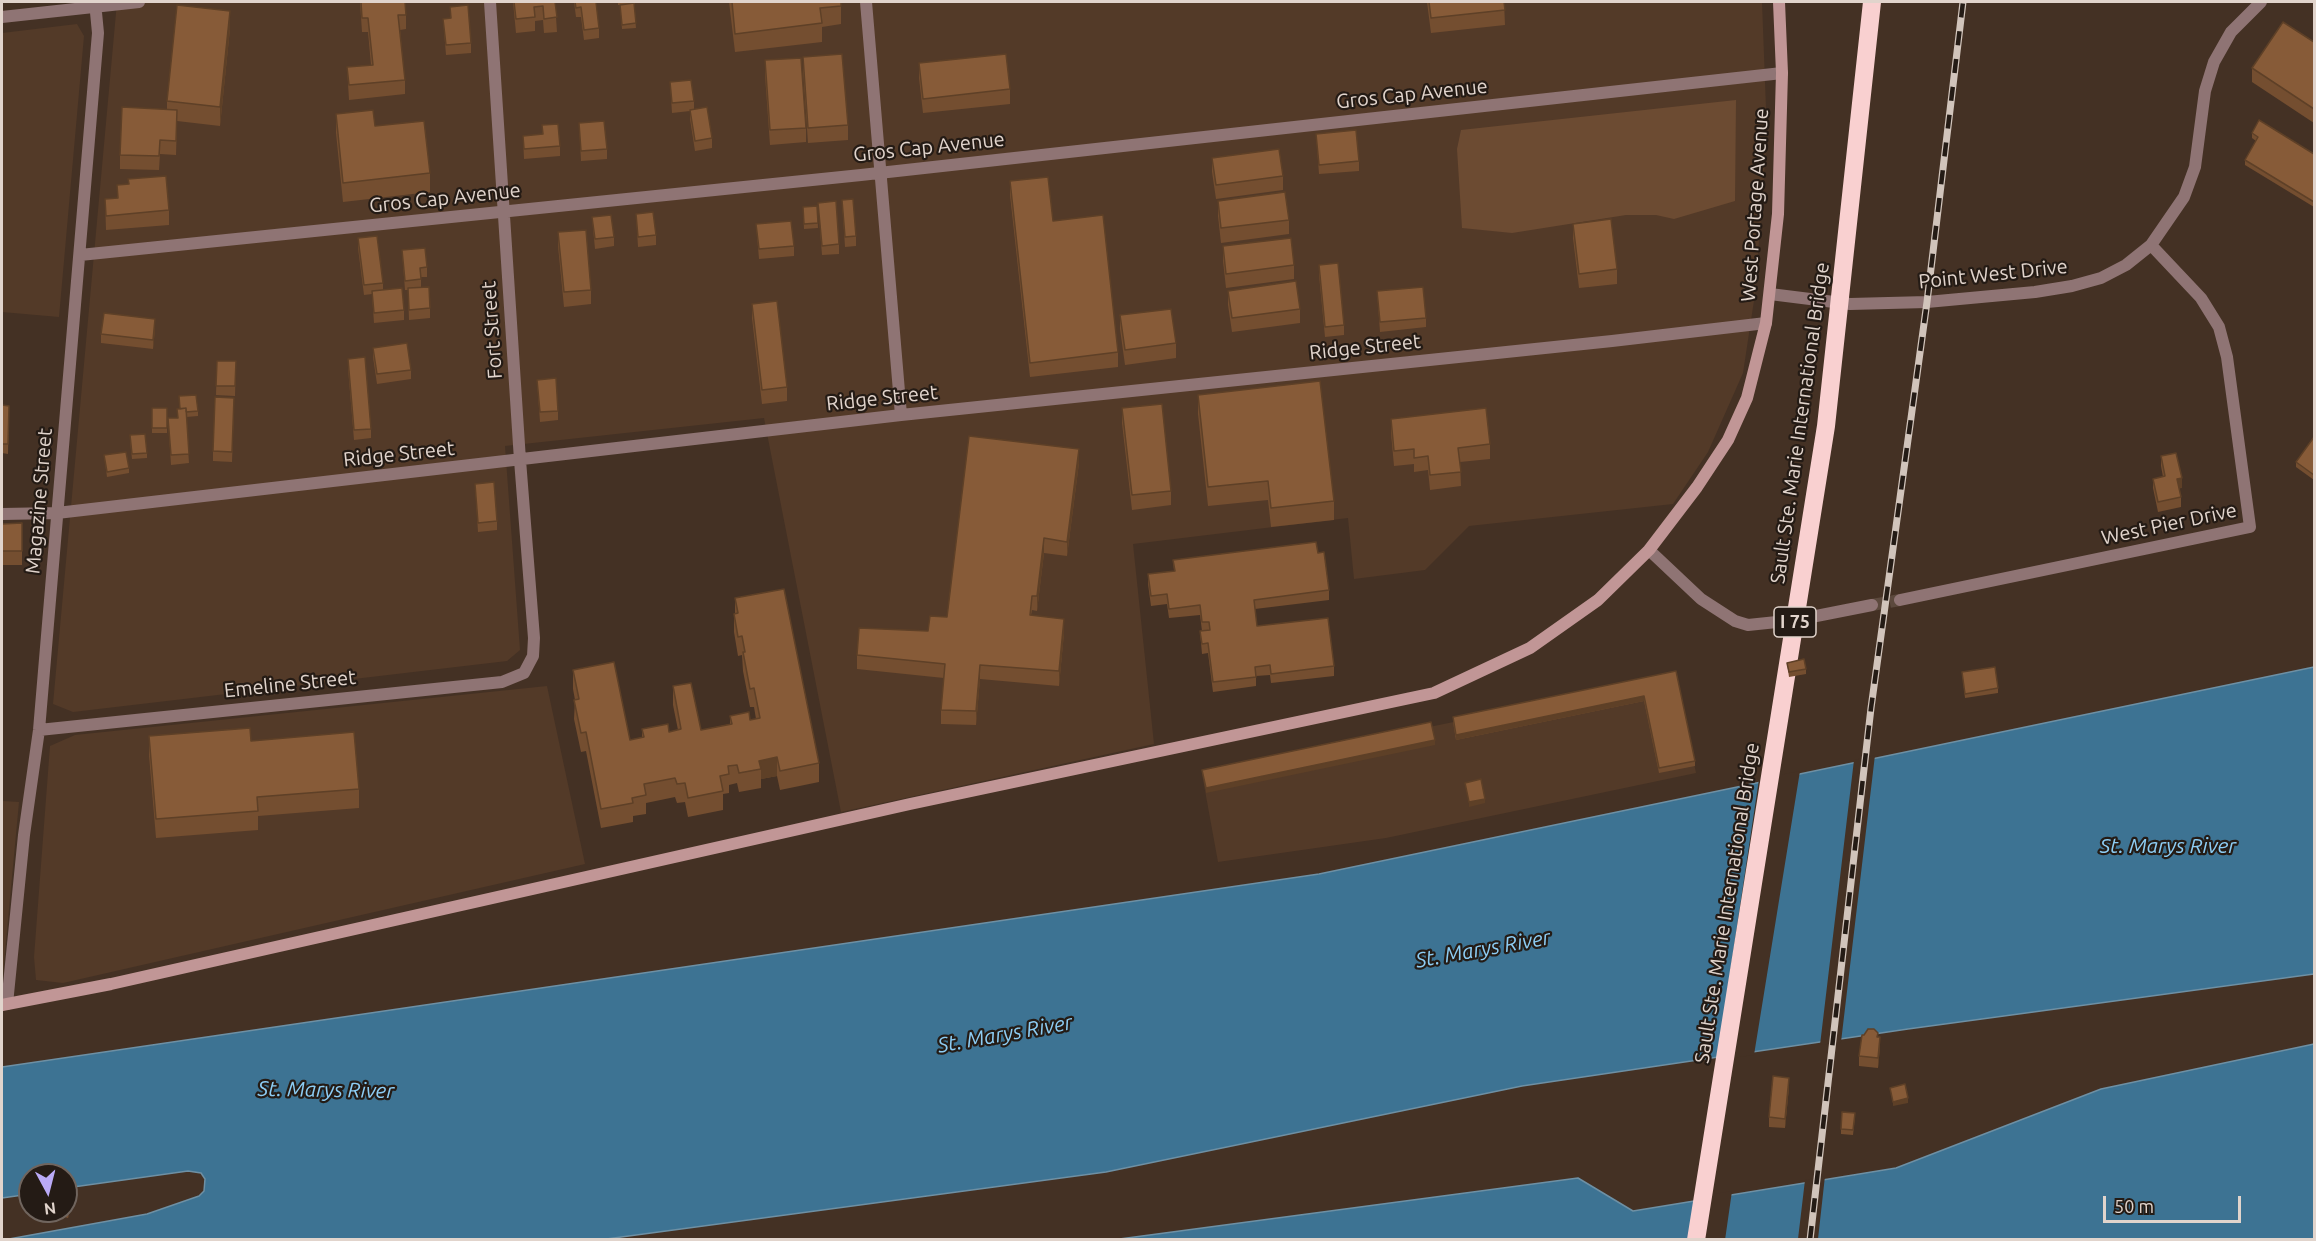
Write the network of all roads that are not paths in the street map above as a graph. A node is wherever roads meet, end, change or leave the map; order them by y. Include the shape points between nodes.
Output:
1 (139, 2) edge
2 (490, 2) edge
3 (866, 2) edge
4 (1779, 2) edge
5 (1872, 2) edge
6 (2261, 2) edge
7 (95, 4) edge
8 (2, 17) edge
9 (1782, 73) junction
10 (881, 173) junction
11 (503, 211) junction
12 (2151, 245) junction
13 (80, 255) junction
14 (1770, 294) junction
15 (1766, 323) junction
16 (902, 415) junction
17 (520, 460) junction
18 (57, 513) junction
19 (2, 514) edge
20 (1649, 550) junction
21 (1900, 600) tunnel mouth
22 (1872, 605) tunnel mouth
23 (533, 656) joint
24 (39, 730) junction
25 (4, 1004) edge
26 (1696, 1239) edge

1 - 7 street
2 - 11 street, Fort Street
3 - 10 street
4 - 9 street, West Portage Avenue
5 - 26 highway, Sault Ste. Marie International Bridge / I 75, bridge via 1827,426
6 - 12 street, Point West Drive via 2231,32 2214,62 2205,91 2195,167 2184,197
7 - 8 street
7 - 13 street, Magazine Street via 98,33
9 - 10 street, Gros Cap Avenue
9 - 14 street, West Portage Avenue via 1778,214
10 - 11 street, Gros Cap Avenue
10 - 16 street
11 - 13 street, Gros Cap Avenue
11 - 17 street, Fort Street
12 - 14 street, Point West Drive via 2101,278 2035,292 1870,305
12 - 21 street, West Pier Drive via 2201,298 2219,327 2228,357 2250,527
13 - 18 street, Magazine Street
14 - 15 street, West Portage Avenue
15 - 16 street, Ridge Street
15 - 20 street, West Portage Avenue via 1747,398 1728,440
16 - 17 street, Ridge Street
17 - 18 street, Ridge Street
17 - 23 street, Fort Street
18 - 19 street, Ridge Street
18 - 24 street, Magazine Street
20 - 22 street via 1701,599 1748,626
20 - 25 street, West Portage Avenue via 1598,600 1530,648 1434,693 910,804 111,984
23 - 24 street, Emeline Street via 524,673 502,682
24 - 25 street, Magazine Street

